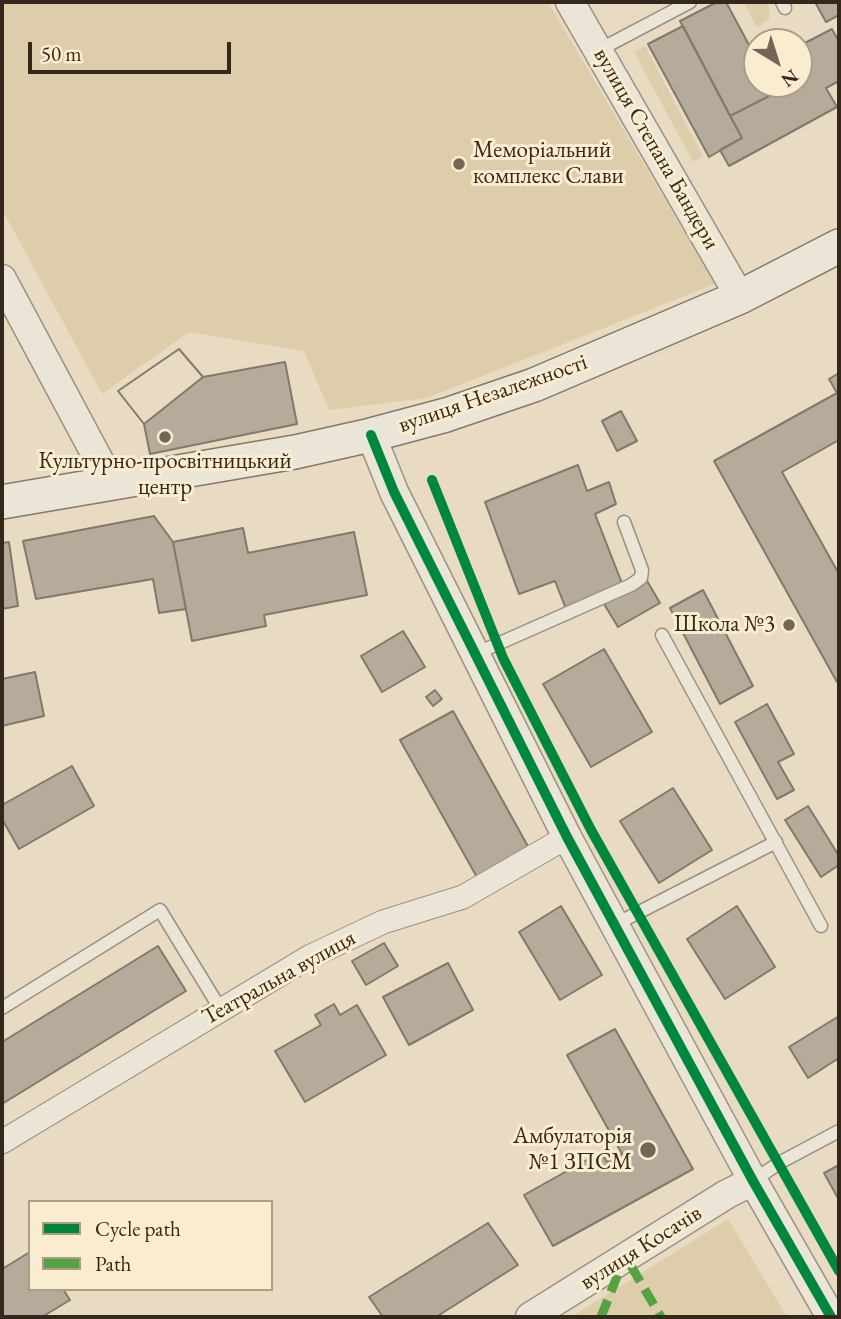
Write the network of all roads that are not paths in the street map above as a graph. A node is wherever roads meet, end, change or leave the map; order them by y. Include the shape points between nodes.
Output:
1 (570, 2) edge
2 (690, 2) edge
3 (599, 50) junction
4 (839, 246) edge
5 (2, 279) edge
6 (740, 297) junction
7 (371, 435) junction
8 (111, 483) junction
9 (2, 502) edge
10 (624, 522) dead end
11 (662, 635) dead end
12 (475, 654) junction
13 (567, 837) junction
14 (776, 842) junction
15 (614, 925) junction
16 (821, 926) dead end
17 (2, 1008) edge
18 (221, 1010) junction
19 (839, 1131) edge
20 (2, 1142) edge
21 (753, 1181) junction
22 (530, 1317) edge
23 (831, 1317) edge

1 - 3 street, вулиця Степана Бандери
2 - 3 lane
3 - 6 street, вулиця Степана Бандери
4 - 6 main road, вулиця Незалежності
5 - 8 street
6 - 7 main road, вулиця Незалежності via 534,385
7 - 8 main road, вулиця Незалежності
7 - 12 street via 394,492
8 - 9 main road, вулиця Незалежності
10 - 12 lane via 641,578
11 - 14 lane
12 - 13 street
13 - 15 street
13 - 18 street, Театральна вулиця via 463,897 383,922 309,957
14 - 15 lane
14 - 16 lane
15 - 21 street
17 - 18 lane via 160,910
18 - 20 street, Театральна вулиця
19 - 21 lane
21 - 22 street, вулиця Косачів
21 - 23 street

